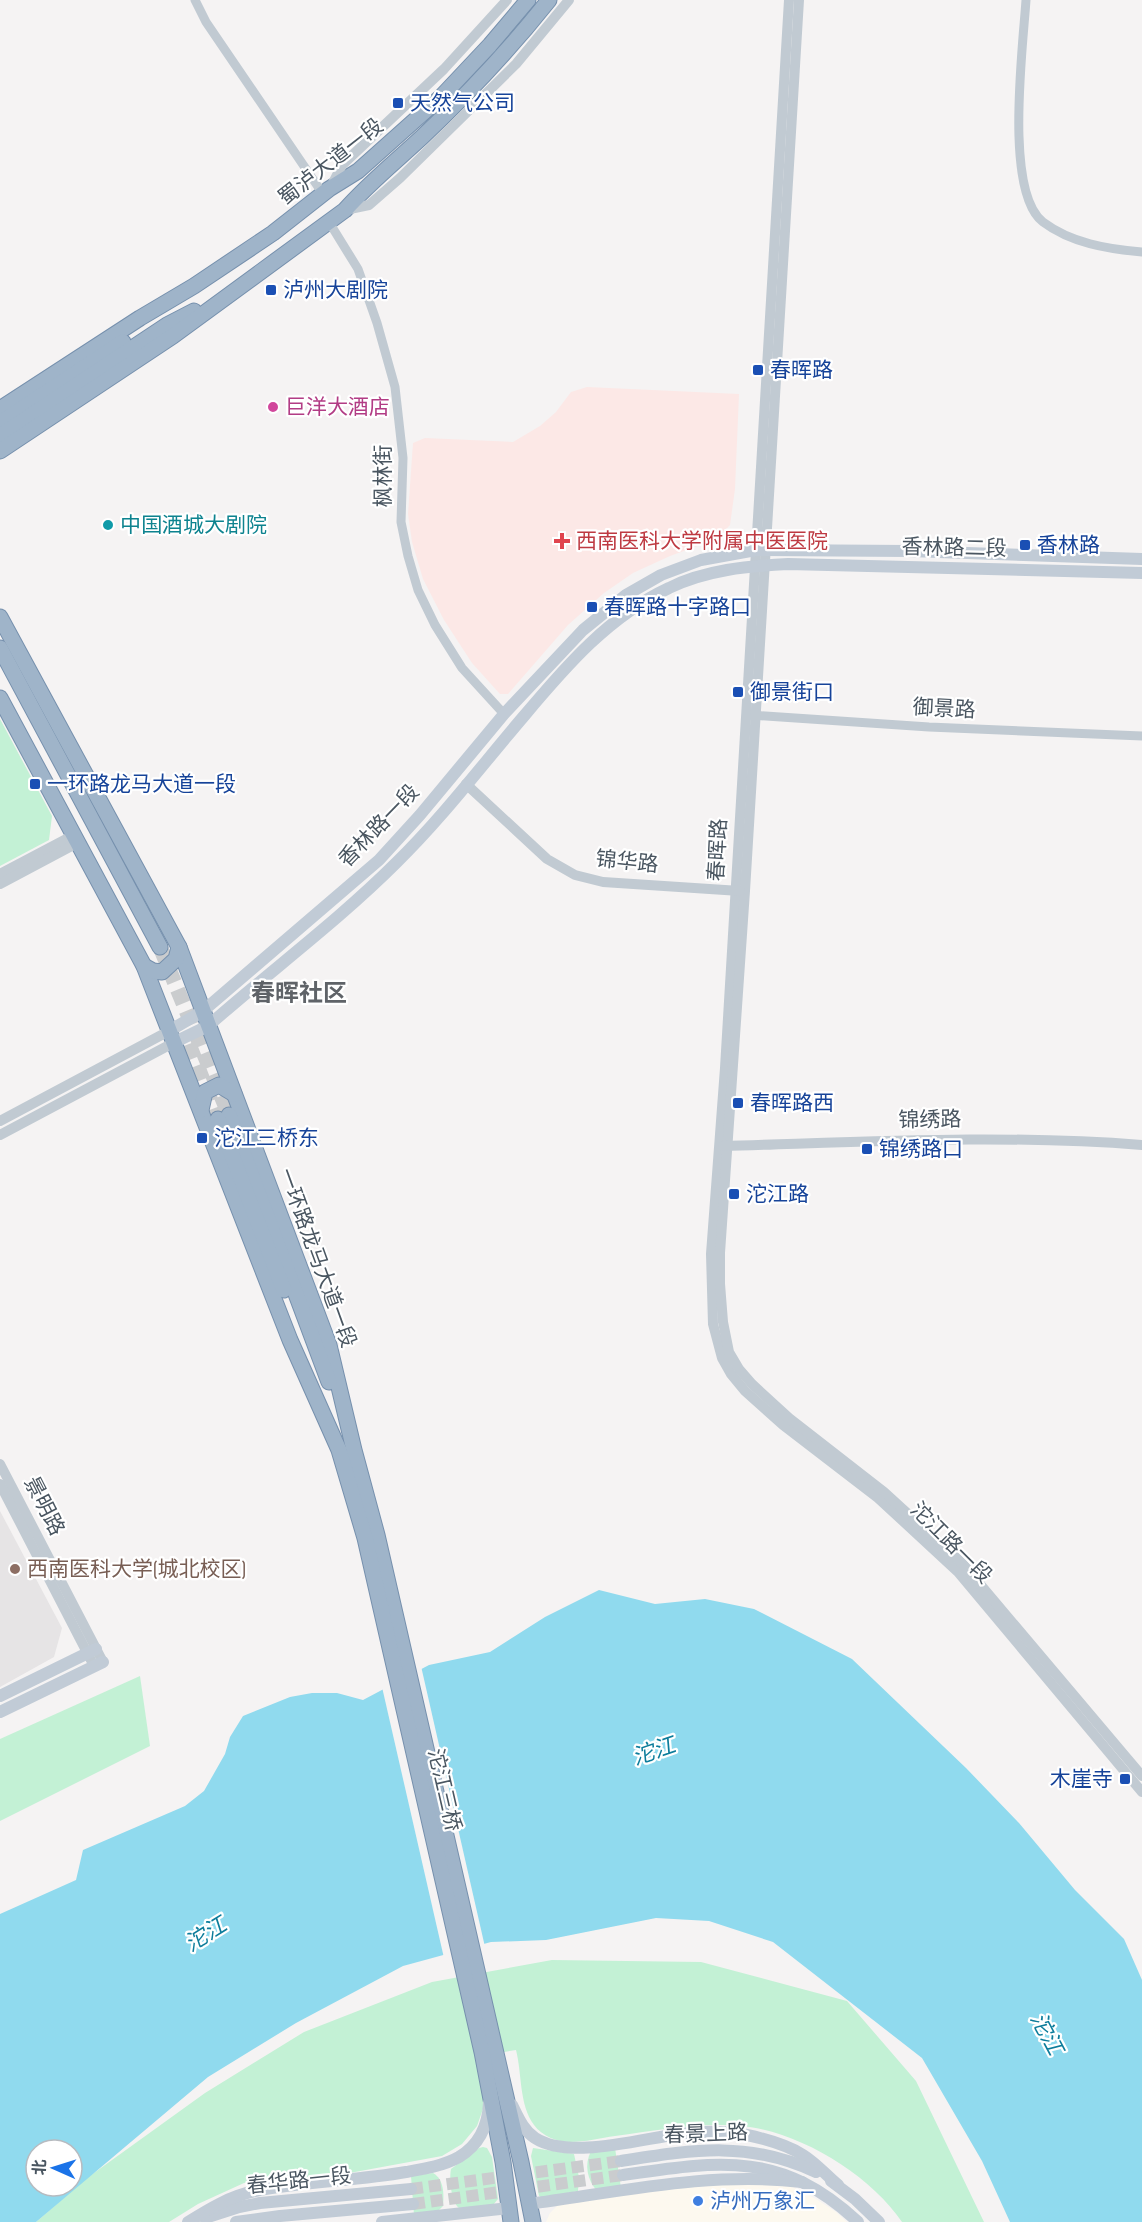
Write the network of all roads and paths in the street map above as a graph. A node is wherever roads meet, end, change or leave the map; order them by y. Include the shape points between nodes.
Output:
1 (195, 0) edge
2 (507, 0) edge
3 (528, 0) edge
4 (549, 0) edge
5 (569, 0) edge
6 (789, 0) edge
7 (799, 0) edge
8 (1026, 0) edge
9 (326, 192) junction
10 (345, 210) junction
11 (329, 222) junction
12 (1142, 252) edge
13 (194, 286) junction
14 (237, 289) junction
15 (77, 379) junction
16 (18, 398) junction
17 (0, 405) edge
18 (0, 409) edge
19 (0, 423) edge
20 (29, 432) junction
21 (0, 436) edge
22 (0, 452) edge
23 (0, 466) edge
24 (761, 550) junction
25 (1142, 560) edge
26 (760, 565) junction
27 (1142, 573) edge
28 (0, 617) edge
29 (0, 648) edge
30 (0, 667) edge
31 (0, 698) edge
32 (504, 714) junction
33 (749, 715) junction
34 (1142, 736) edge
35 (468, 782) junction
36 (76, 839) junction
37 (0, 874) edge
38 (0, 884) edge
39 (740, 888) junction
40 (179, 947) junction
41 (144, 966) junction
42 (202, 1011) junction
43 (208, 1026) junction
44 (172, 1037) junction
45 (234, 1094) junction
46 (201, 1110) junction
47 (224, 1117) tunnel mouth
48 (0, 1120) edge
49 (0, 1135) edge
50 (1142, 1145) edge
51 (724, 1146) junction
52 (721, 1340) junction
53 (346, 1450) junction
54 (0, 1464) edge
55 (0, 1484) edge
56 (371, 1536) joint
57 (92, 1651) junction
58 (98, 1664) joint
59 (0, 1696) edge
60 (0, 1712) edge
61 (1142, 1776) edge
62 (1142, 1792) edge
63 (488, 2050) junction
64 (621, 2161) tunnel mouth
65 (623, 2175) tunnel mouth
66 (802, 2182) junction
67 (838, 2186) junction
68 (411, 2189) tunnel mouth
69 (413, 2204) tunnel mouth
70 (529, 2204) junction
71 (510, 2215) edge
72 (188, 2222) edge
73 (194, 2222) edge
74 (236, 2222) edge
75 (382, 2222) edge
76 (532, 2222) edge
77 (858, 2222) edge
78 (879, 2222) edge

1 - 9 street via 206,22
2 - 9 street via 444,69 342,165
3 - 9 highway, 蜀泸大道一段 via 416,121 358,171
4 - 10 highway, 蜀泸大道一段 via 472,88
5 - 10 street via 503,78 400,178 369,205
6 - 24 street, 春晖路
7 - 24 street, 春晖路
8 - 12 street via 1018,143 1028,201 1041,221 1076,240
9 - 13 highway, 蜀泸大道一段
10 - 11 highway, 蜀泸大道一段
11 - 14 highway, 蜀泸大道一段
11 - 32 street, 枫林街 via 358,269 395,387 403,458 401,522 418,590 462,668
13 - 15 highway via 154,322
13 - 16 highway
14 - 15 highway
14 - 20 highway
15 - 19 highway
15 - 21 highway
16 - 17 highway
16 - 18 highway
20 - 22 highway
20 - 23 highway
24 - 25 main road, 香林路二段
24 - 26 street, 春晖路
24 - 32 main road, 香林路一段 via 701,560 661,575 626,595 583,630
26 - 27 main road, 香林路二段
26 - 33 street, 春晖路
26 - 35 main road, 香林路一段 via 708,574 670,587 609,626 580,651
28 - 40 highway, 一环路龙马大道一段
29 - 30 highway via 157,949
31 - 36 highway, 一环路龙马大道一段
32 - 42 main road, 香林路一段 via 379,860
33 - 34 street, 御景路
33 - 39 street, 春晖路
35 - 39 street, 锦华路 via 547,859 575,875 603,882
35 - 43 main road, 香林路一段 via 396,864
36 - 37 street
36 - 38 street
36 - 41 highway, 一环路龙马大道一段
39 - 51 street, 春晖路
40 - 41 highway via 176,959 162,972
40 - 42 highway, 一环路龙马大道一段
41 - 44 highway, 一环路龙马大道一段
42 - 43 highway, 一环路龙马大道一段
42 - 44 main road, 香林路一段
43 - 44 main road, 香林路一段
43 - 45 highway, 一环路龙马大道一段
44 - 46 highway, 一环路龙马大道一段
44 - 48 street, 香林路一段
44 - 49 street, 香林路一段
45 - 46 highway via 219,1085 211,1088 205,1092
45 - 53 highway, 一环路龙马大道一段 via 329,1345
46 - 53 highway, 一环路龙马大道一段 via 290,1340
47 - 53 highway
50 - 51 street, 锦绣路 via 954,1139
51 - 52 street, 春晖路 via 711,1282 713,1324
52 - 61 street, 沱江路一段 via 752,1384 884,1492 963,1564
52 - 62 street, 沱江路一段 via 722,1358 745,1392 878,1498 958,1572
53 - 56 highway, 一环路龙马大道一段
54 - 57 street, 景明路
55 - 57 street, 景明路
56 - 63 highway, 沱江三桥
57 - 58 street, 景明路
57 - 59 main road
58 - 60 main road
63 - 67 main road via 518,2118 526,2130 544,2142 581,2148 682,2134 747,2135 804,2156
63 - 70 highway
63 - 71 highway
63 - 72 main road via 489,2115 478,2140 459,2156 397,2174 253,2191 216,2205
64 - 67 main road, 春景上路 via 702,2150 762,2153 801,2164
65 - 66 main road, 春景上路 via 689,2165 740,2165 779,2172
66 - 70 main road via 774,2178 713,2179
66 - 77 main road, 春景上路
67 - 78 main road, 春景上路
68 - 73 main road, 春华路一段 via 260,2203
69 - 74 main road, 春华路一段
70 - 76 highway
71 - 75 main road

